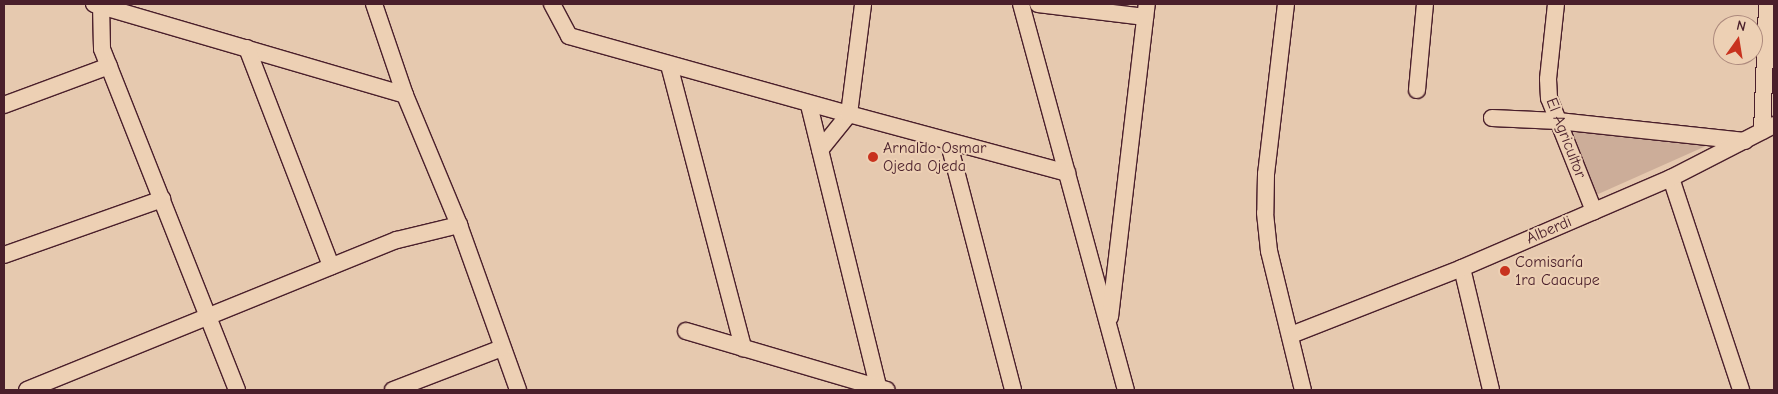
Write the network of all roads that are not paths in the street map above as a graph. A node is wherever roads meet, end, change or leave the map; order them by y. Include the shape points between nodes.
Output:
1 (98, 4) edge
2 (374, 4) edge
3 (552, 4) edge
4 (863, 4) edge
5 (1021, 4) edge
6 (1038, 4) edge
7 (1286, 4) edge
8 (1425, 4) edge
9 (1556, 4) edge
10 (1767, 4) edge
11 (1146, 11) edge
12 (247, 48) junction
13 (669, 65) junction
14 (109, 66) junction
15 (1417, 90) dead end
16 (405, 95) junction
17 (4, 105) edge
18 (808, 105) junction
19 (849, 114) junction
20 (1492, 118) dead end
21 (1558, 121) junction
22 (1768, 128) edge
23 (1745, 141) junction
24 (949, 144) junction
25 (820, 150) junction
26 (1067, 173) junction
27 (1671, 178) junction
28 (162, 199) junction
29 (1594, 211) junction
30 (459, 225) junction
31 (4, 254) edge
32 (331, 266) junction
33 (1462, 268) junction
34 (208, 315) junction
35 (1109, 326) junction
36 (686, 331) dead end
37 (1291, 335) junction
38 (502, 348) junction
39 (743, 348) junction
40 (882, 389) edge
41 (27, 390) edge
42 (237, 390) edge
43 (393, 390) edge
44 (518, 390) edge
45 (1013, 390) edge
46 (1126, 390) edge
47 (1303, 390) edge
48 (1491, 390) edge
49 (1742, 390) edge

1 - 12 street
1 - 14 street via 102,49
2 - 16 street
3 - 13 street via 569,36
4 - 19 street
5 - 26 street
6 - 11 street
7 - 37 street via 1266,174 1266,213 1269,251
8 - 15 street
9 - 21 street, El Agricultor via 1548,79 1549,98
10 - 22 street
11 - 35 street
12 - 16 street
12 - 32 street
13 - 18 street
13 - 39 street
14 - 17 street
14 - 28 street
16 - 30 street
18 - 19 street
18 - 25 street
19 - 24 street
19 - 25 street
20 - 21 street
21 - 23 street
21 - 29 street, El Agricultor
22 - 23 street, Alberdi
23 - 27 street, Alberdi
24 - 26 street
24 - 45 street
25 - 40 street
26 - 35 street
27 - 29 street, Alberdi
27 - 49 street
28 - 31 street
28 - 34 street
29 - 33 street, Alberdi
30 - 32 street via 398,240
30 - 38 street
32 - 34 street
33 - 37 street, Alberdi
33 - 48 street
34 - 41 street
34 - 42 street
35 - 46 street
36 - 39 street
37 - 47 street
38 - 43 street
38 - 44 street
39 - 40 street

